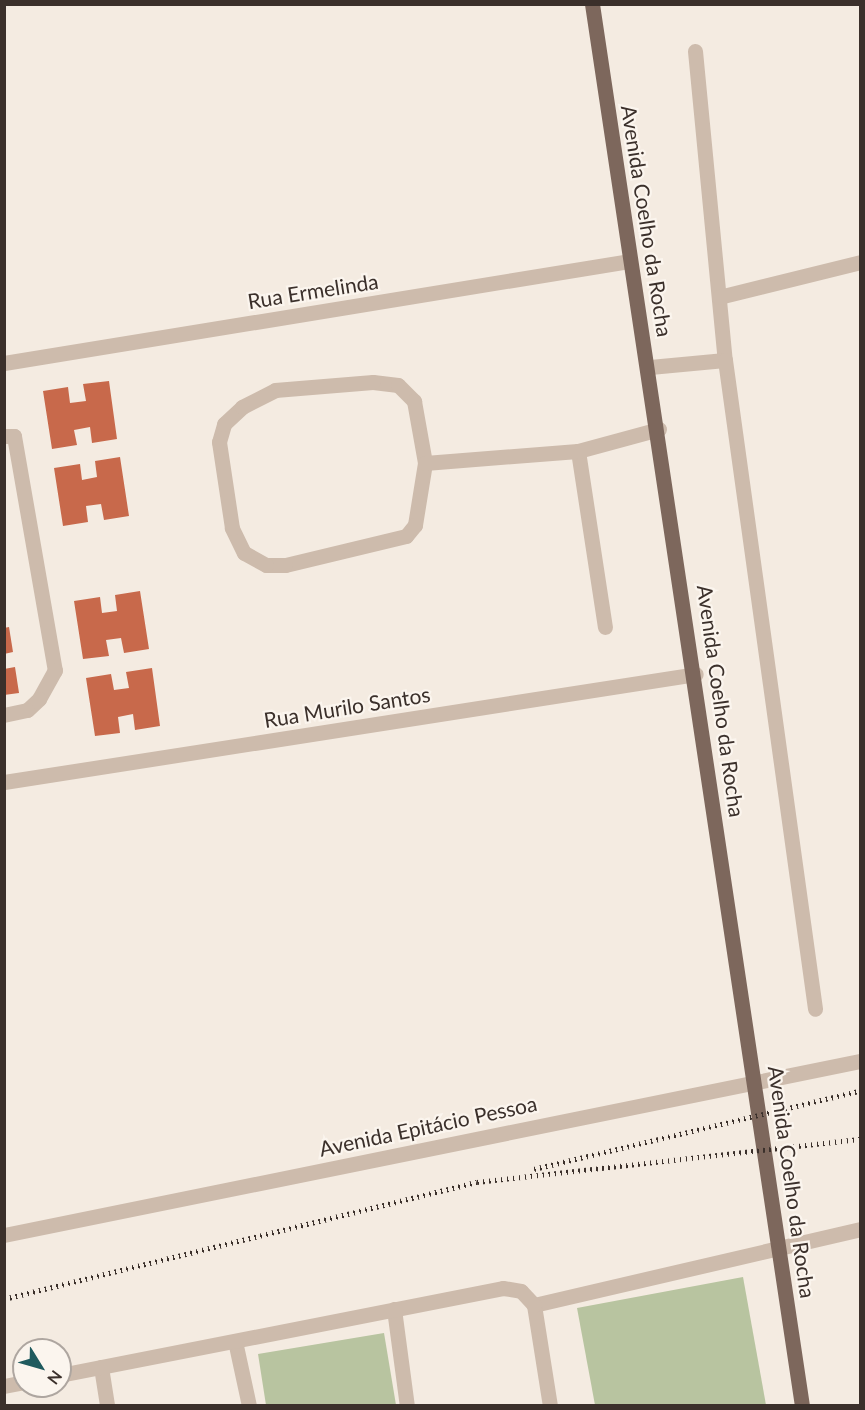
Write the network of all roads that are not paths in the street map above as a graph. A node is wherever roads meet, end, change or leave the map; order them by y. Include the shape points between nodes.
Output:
1 (592, 4) edge
2 (695, 51) dead end
3 (629, 261) junction
4 (861, 262) edge
5 (719, 297) junction
6 (725, 360) junction
7 (4, 363) edge
8 (650, 367) junction
9 (659, 429) junction
10 (4, 435) edge
11 (578, 451) junction
12 (425, 463) junction
13 (605, 627) dead end
14 (696, 674) junction
15 (4, 715) edge
16 (4, 782) edge
17 (815, 1009) dead end
18 (861, 1061) edge
19 (755, 1080) junction
20 (861, 1229) edge
21 (4, 1235) edge
22 (781, 1246) junction
23 (534, 1305) junction
24 (394, 1309) junction
25 (235, 1341) junction
26 (101, 1367) junction
27 (72, 1373) edge
28 (107, 1406) edge
29 (249, 1406) edge
30 (407, 1406) edge
31 (550, 1406) edge
32 (802, 1406) edge

1 - 3 main road, Avenida Coelho da Rocha
2 - 5 street
3 - 7 street, Rua Ermelinda
3 - 8 main road, Avenida Coelho da Rocha
4 - 5 street
5 - 6 street
6 - 8 street
6 - 17 street
8 - 9 main road, Avenida Coelho da Rocha
9 - 11 street
9 - 14 main road, Avenida Coelho da Rocha
10 - 15 street via 14,436 55,670 39,699 27,710
11 - 12 street
11 - 13 street
12 - 12 street via 414,401 398,386 373,382 275,390 242,407 224,424 219,442 232,528 244,553 266,565 406,536 421,510
14 - 16 street, Rua Murilo Santos
14 - 19 main road, Avenida Coelho da Rocha
18 - 19 street, Avenida Epitácio Pessoa
19 - 21 street, Avenida Epitácio Pessoa
19 - 22 main road, Avenida Coelho da Rocha
20 - 22 street
22 - 23 street
22 - 32 main road, Avenida Coelho da Rocha
23 - 24 street via 521,1291 503,1288
23 - 31 street
24 - 25 street
24 - 30 street
25 - 26 street
25 - 29 street
26 - 27 street
26 - 28 street

